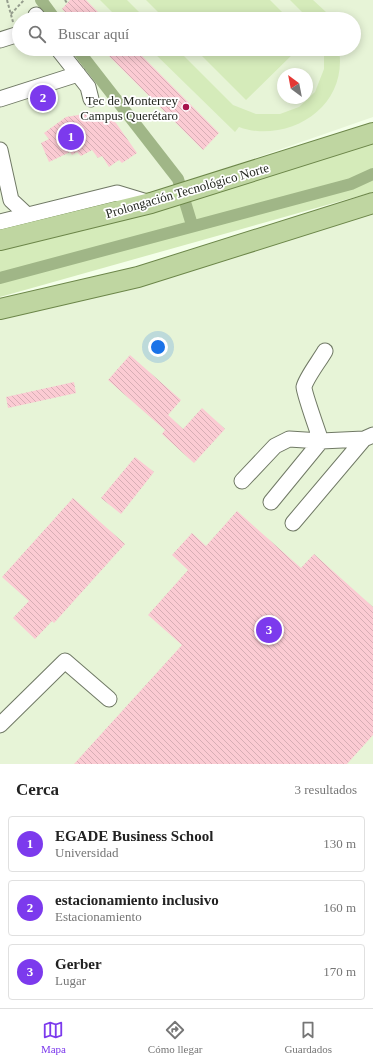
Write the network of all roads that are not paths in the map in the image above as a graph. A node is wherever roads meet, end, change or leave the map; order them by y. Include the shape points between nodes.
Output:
1 (12, 37) edge
2 (0, 40) edge
3 (64, 56) edge
4 (78, 74) junction
5 (0, 99) edge
6 (91, 99) dead end
7 (373, 133) edge
8 (0, 150) edge
9 (373, 203) edge
10 (151, 204) junction
11 (27, 215) junction
12 (0, 222) edge
13 (0, 240) edge
14 (0, 309) edge
15 (326, 352) dead end
16 (368, 437) edge
17 (321, 441) junction
18 (242, 481) dead end
19 (271, 502) dead end
20 (293, 523) dead end
21 (109, 699) dead end
22 (0, 725) edge

1 - 2 lane
3 - 4 lane
4 - 5 lane
4 - 6 lane via 88,87
7 - 10 main road, Prolongación Tecnológico Norte
8 - 11 lane via 11,200
9 - 14 main road via 138,277
10 - 11 lane via 117,193
10 - 13 main road, Prolongación Tecnológico Norte
11 - 12 lane
15 - 17 lane via 304,386
16 - 17 lane
16 - 20 lane
17 - 18 lane via 289,439 282,442 275,446
17 - 19 lane
21 - 22 lane via 65,661

